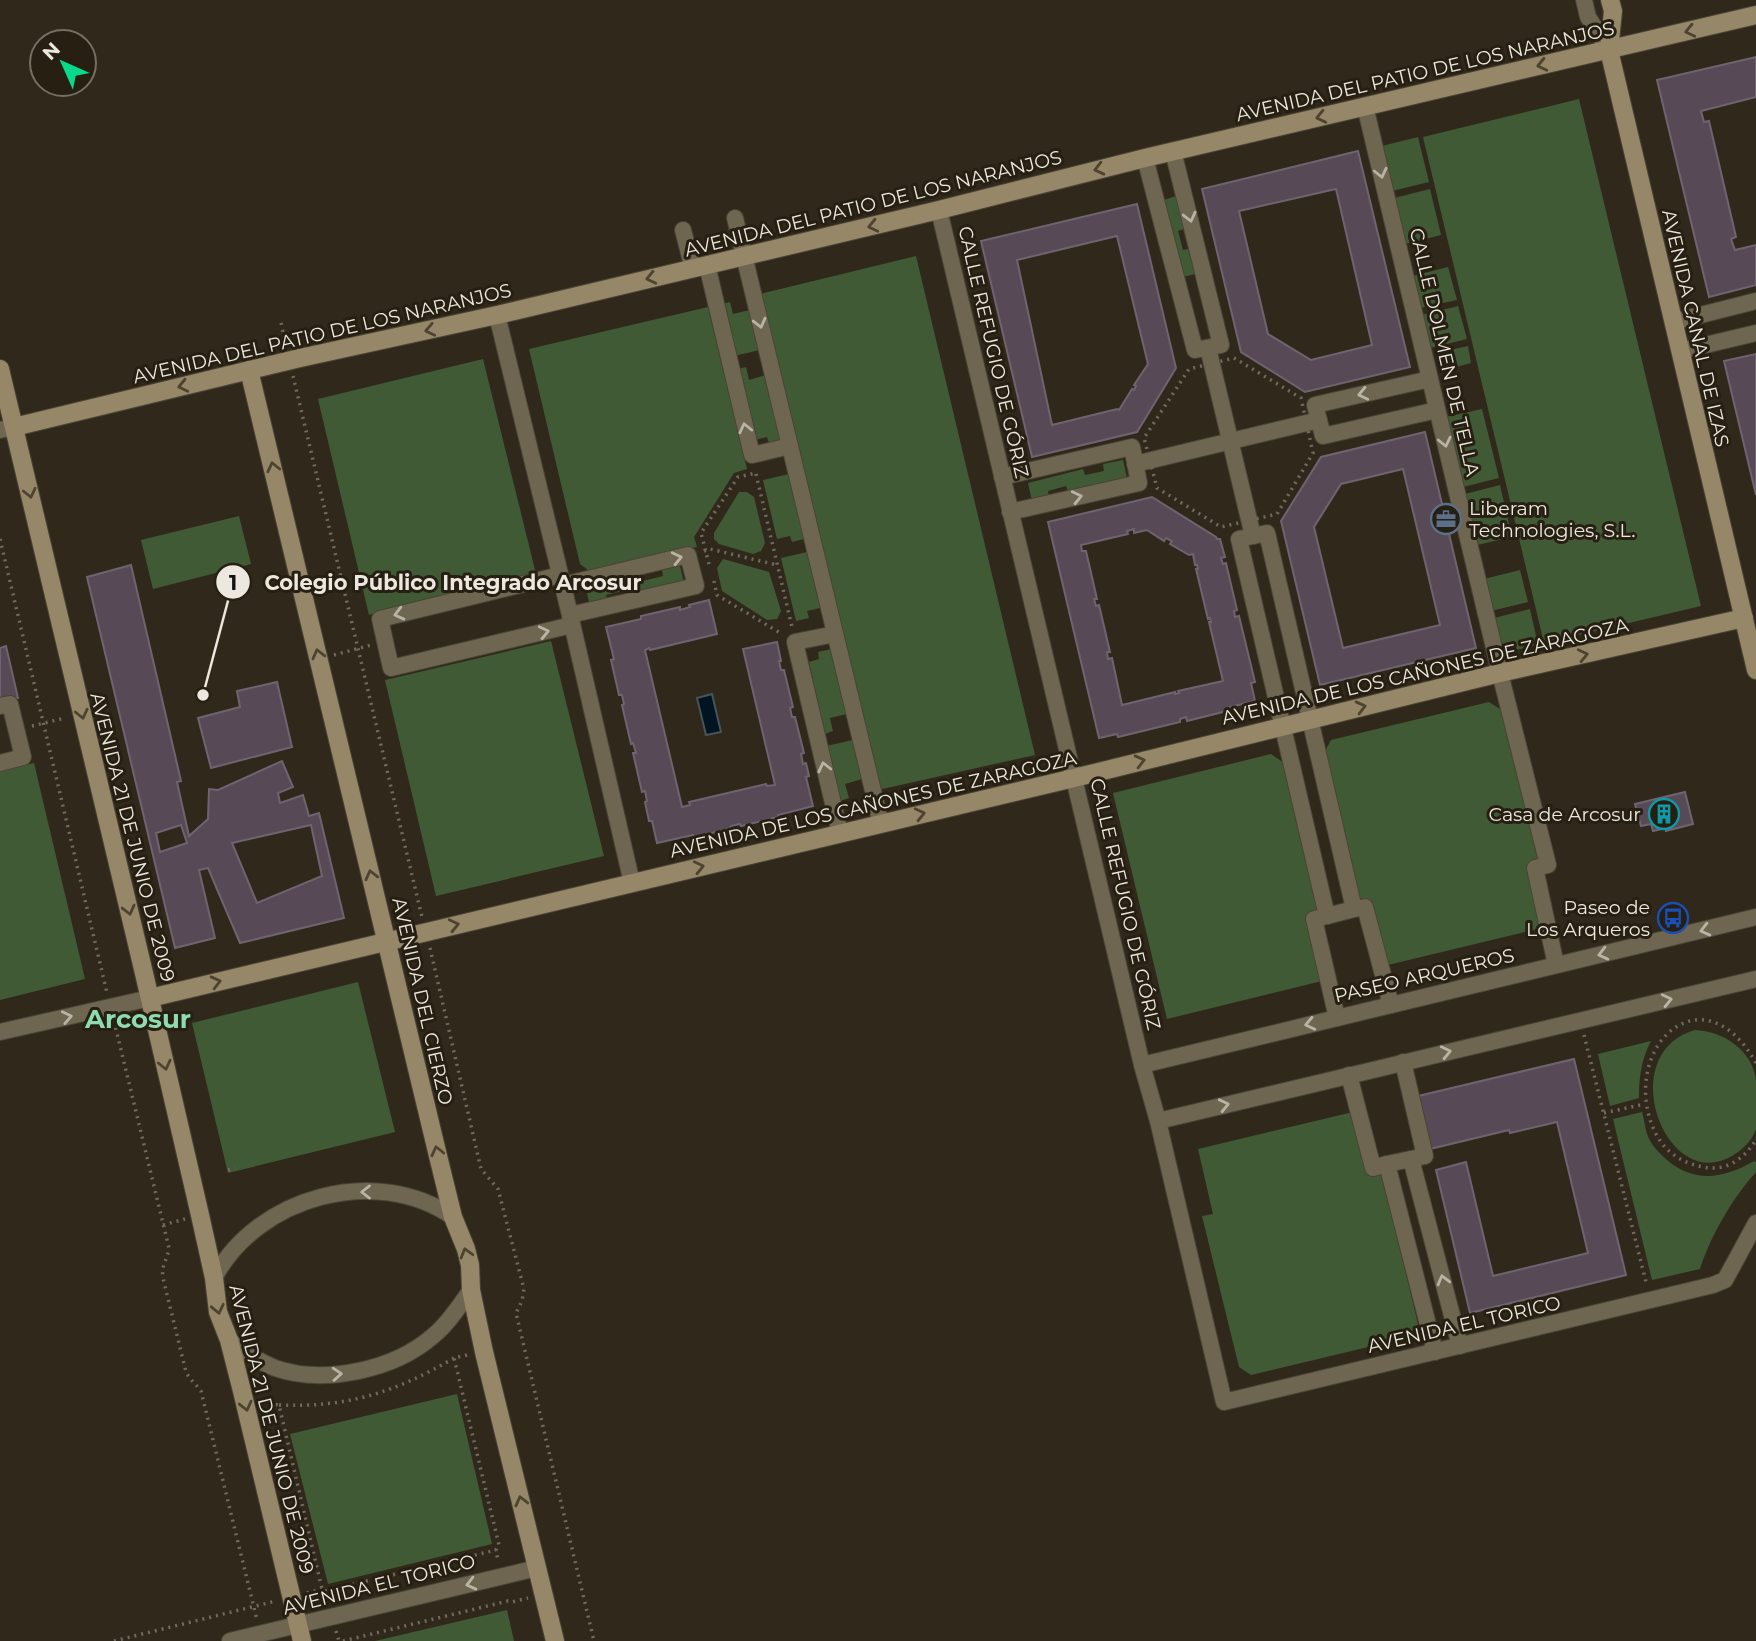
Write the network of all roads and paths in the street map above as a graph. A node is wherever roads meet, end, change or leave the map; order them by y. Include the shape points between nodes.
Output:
1 (1584, 0) edge
2 (1610, 0) edge
3 (1756, 15) edge
4 (1609, 50) junction
5 (1365, 106) junction
6 (1173, 151) junction
7 (1145, 158) junction
8 (939, 210) junction
9 (735, 218) dead end
10 (683, 230) dead end
11 (744, 256) junction
12 (700, 267) junction
13 (1756, 301) edge
14 (497, 315) junction
15 (1672, 322) junction
16 (281, 323) dead end
17 (1756, 333) edge
18 (1208, 348) junction
19 (1680, 351) junction
20 (290, 361) junction
21 (0, 369) edge
22 (250, 370) junction
23 (1430, 379) junction
24 (1437, 410) junction
25 (1319, 420) junction
26 (7, 428) edge
27 (1230, 441) junction
28 (790, 446) junction
29 (752, 455) junction
30 (1135, 464) junction
31 (756, 473) junction
32 (1002, 478) junction
33 (1010, 512) junction
34 (1253, 536) junction
35 (0, 539) edge
36 (706, 550) junction
37 (688, 555) junction
38 (777, 565) junction
39 (561, 580) junction
40 (1750, 617) edge
41 (571, 620) junction
42 (835, 634) junction
43 (385, 642) junction
44 (795, 642) junction
45 (359, 649) junction
46 (319, 658) junction
47 (1756, 670) edge
48 (1500, 673) junction
49 (0, 706) edge
50 (82, 714) junction
51 (1310, 719) junction
52 (44, 723) junction
53 (1282, 726) junction
54 (16, 730) junction
55 (0, 762) edge
56 (1074, 778) junction
57 (881, 824) junction
58 (840, 833) junction
59 (632, 883) junction
60 (1354, 909) junction
61 (1327, 916) junction
62 (1756, 917) edge
63 (426, 932) junction
64 (387, 941) junction
65 (1556, 965) junction
66 (1756, 979) edge
67 (150, 998) junction
68 (1391, 1005) junction
69 (110, 1007) junction
70 (1337, 1018) junction
71 (1581, 1020) junction
72 (0, 1032) edge
73 (1403, 1062) junction
74 (1756, 1063) edge
75 (1142, 1065) junction
76 (1349, 1075) junction
77 (1645, 1104) junction
78 (1604, 1113) junction
79 (1158, 1121) junction
80 (1756, 1140) edge
81 (1751, 1149) junction
82 (1756, 1152) edge
83 (1411, 1159) junction
84 (1387, 1164) junction
85 (235, 1168) dead end
86 (228, 1170) dead end
87 (453, 1217) junction
88 (1756, 1223) edge
89 (214, 1278) junction
90 (471, 1290) junction
91 (1650, 1302) junction
92 (229, 1340) junction
93 (1460, 1346) junction
94 (484, 1352) junction
95 (1435, 1352) junction
96 (454, 1358) junction
97 (1224, 1402) joint
98 (279, 1405) junction
99 (246, 1406) junction
100 (496, 1550) junction
101 (537, 1568) junction
102 (502, 1576) junction
103 (324, 1590) junction
104 (543, 1594) junction
105 (292, 1597) junction
106 (254, 1606) junction
107 (332, 1617) junction
108 (258, 1625) dead end
109 (300, 1633) edge
110 (114, 1641) edge
111 (230, 1641) edge
112 (341, 1641) edge
113 (555, 1641) edge
114 (594, 1641) edge

1 - 4 street, AVENIDA CANAL DE IZAS via 1588,17
2 - 4 street
3 -> 4 street, AVENIDA DEL PATIO DE LOS NARANJOS
4 -> 5 street, AVENIDA DEL PATIO DE LOS NARANJOS
4 - 15 street, AVENIDA CANAL DE IZAS
5 -> 6 street, AVENIDA DEL PATIO DE LOS NARANJOS
5 -> 23 street, CALLE DOLMEN DE TELLA
6 - 7 street, AVENIDA DEL PATIO DE LOS NARANJOS
6 -> 18 street via 1221,345
7 -> 8 street, AVENIDA DEL PATIO DE LOS NARANJOS
7 - 18 street via 1195,351
8 -> 11 street, AVENIDA DEL PATIO DE LOS NARANJOS
8 - 32 street, CALLE REFUGIO DE GÓRIZ
9 - 11 street
10 - 12 street
11 - 12 street, AVENIDA DEL PATIO DE LOS NARANJOS
11 -> 28 street
12 -> 14 street, AVENIDA DEL PATIO DE LOS NARANJOS
29 -> 12 street
13 - 15 street
14 -> 20 street, AVENIDA DEL PATIO DE LOS NARANJOS
14 - 39 street
15 - 19 street, AVENIDA CANAL DE IZAS
16 - 20 path
17 - 19 street
18 - 27 street
19 - 40 street, AVENIDA CANAL DE IZAS
20 - 22 street, AVENIDA DEL PATIO DE LOS NARANJOS
20 - 45 path
21 - 26 street, AVENIDA 21 DE JUNIO DE 2009
22 -> 26 street, AVENIDA DEL PATIO DE LOS NARANJOS
46 -> 22 street, AVENIDA DEL CIERZO
23 - 24 street, CALLE DOLMEN DE TELLA
23 -> 25 street via 1315,405
24 - 25 street via 1322,436
24 -> 48 street, CALLE DOLMEN DE TELLA
25 - 27 street
26 -> 50 street, AVENIDA 21 DE JUNIO DE 2009
27 - 30 street
27 - 34 street
28 - 29 street
28 - 42 street
29 - 31 path
30 - 32 street via 1132,447
33 -> 30 street via 1139,483
31 - 36 path via 738,477 701,533
31 - 38 path
32 - 33 street, CALLE REFUGIO DE GÓRIZ
33 - 56 street, CALLE REFUGIO DE GÓRIZ
34 - 51 street via 1266,533
34 - 53 street via 1239,539
35 - 52 path
36 - 37 path
36 - 38 path
36 - 44 path via 717,596
39 -> 37 street
37 - 41 street via 696,586
38 - 44 path
39 - 41 street
39 -> 43 street via 380,619
40 - 47 street, AVENIDA CANAL DE IZAS
48 -> 40 street, AVENIDA DE LOS CAÑONES DE ZARAGOZA
43 -> 41 street via 391,668
41 - 59 street
42 - 44 street
42 - 57 street
43 - 45 path
58 -> 44 street
45 - 46 path
45 - 63 path
64 -> 46 street, AVENIDA DEL CIERZO
51 -> 48 street, AVENIDA DE LOS CAÑONES DE ZARAGOZA
48 - 65 street, CALLE DOLMEN DE TELLA via 1548,865 1535,868
49 - 54 street via 10,704
50 - 52 path
50 -> 67 street, AVENIDA 21 DE JUNIO DE 2009
51 - 53 street, AVENIDA DE LOS CAÑONES DE ZARAGOZA
51 - 60 street
52 - 54 path
52 - 69 path
56 -> 53 street, AVENIDA DE LOS CAÑONES DE ZARAGOZA
53 - 61 street
54 - 55 street via 23,757
57 -> 56 street, AVENIDA DE LOS CAÑONES DE ZARAGOZA
56 - 75 street, CALLE REFUGIO DE GÓRIZ
57 - 58 street, AVENIDA DE LOS CAÑONES DE ZARAGOZA
59 -> 58 street, AVENIDA DE LOS CAÑONES DE ZARAGOZA
63 -> 59 street, AVENIDA DE LOS CAÑONES DE ZARAGOZA
60 - 61 street
60 - 68 street via 1365,907
61 - 70 street via 1314,919
62 -> 65 street, PASEO ARQUEROS
63 - 64 street, AVENIDA DE LOS CAÑONES DE ZARAGOZA
63 - 114 path via 481,1169 498,1189 524,1289 516,1313
67 -> 64 street, AVENIDA DE LOS CAÑONES DE ZARAGOZA
87 -> 64 street, AVENIDA DEL CIERZO
65 - 68 street, PASEO ARQUEROS
71 -> 66 street
67 - 69 street, AVENIDA DE LOS CAÑONES DE ZARAGOZA
67 -> 89 street, AVENIDA 21 DE JUNIO DE 2009
68 - 70 street, PASEO ARQUEROS
72 -> 69 street, AVENIDA DE LOS CAÑONES DE ZARAGOZA
69 - 106 path via 169,1248 163,1278 186,1372 201,1391
70 -> 75 street, PASEO ARQUEROS
73 -> 71 street
71 - 78 path
73 - 76 street
73 - 83 street via 1425,1156
74 - 77 path via 1736,1035 1713,1021 1690,1021 1665,1036 1648,1065
75 - 79 street, CALLE REFUGIO DE GÓRIZ
79 -> 76 street
76 - 84 street via 1373,1168
77 - 78 path
77 - 81 path via 1659,1140 1687,1164 1728,1166
78 - 91 path
79 - 97 street, CALLE REFUGIO DE GÓRIZ
80 - 81 path
81 - 82 path
83 - 84 street
93 -> 83 street
84 - 95 street
85 - 86 path
87 -> 89 street via 418,1199 382,1192 313,1199 253,1230 231,1251
90 -> 87 street, AVENIDA DEL CIERZO via 468,1257
88 - 91 street, AVENIDA EL TORICO via 1725,1280
89 -> 92 street, AVENIDA 21 DE JUNIO DE 2009 via 218,1312
92 -> 90 street via 259,1361 291,1372 342,1374 369,1369 432,1338
90 - 94 street, AVENIDA DEL CIERZO
91 - 93 street, AVENIDA EL TORICO
92 -> 99 street, AVENIDA 21 DE JUNIO DE 2009
93 - 95 street, AVENIDA EL TORICO
94 - 96 path
101 -> 94 street, AVENIDA DEL CIERZO
95 - 97 street, AVENIDA EL TORICO
96 - 98 path via 390,1390 358,1399
96 - 100 path via 499,1545
98 - 99 path via 261,1402
98 - 103 path
99 - 105 street, AVENIDA 21 DE JUNIO DE 2009
100 - 102 path
100 - 103 path
101 - 102 street, AVENIDA EL TORICO
101 - 104 street, AVENIDA DEL CIERZO
102 -> 107 street, AVENIDA EL TORICO
103 - 105 path
103 - 107 path
104 - 112 path
104 - 113 street, AVENIDA DEL CIERZO
105 - 106 path
105 - 109 street, AVENIDA 21 DE JUNIO DE 2009
106 - 108 path
106 - 110 path
107 - 109 street, AVENIDA EL TORICO
107 - 112 path
109 - 111 street, AVENIDA EL TORICO

